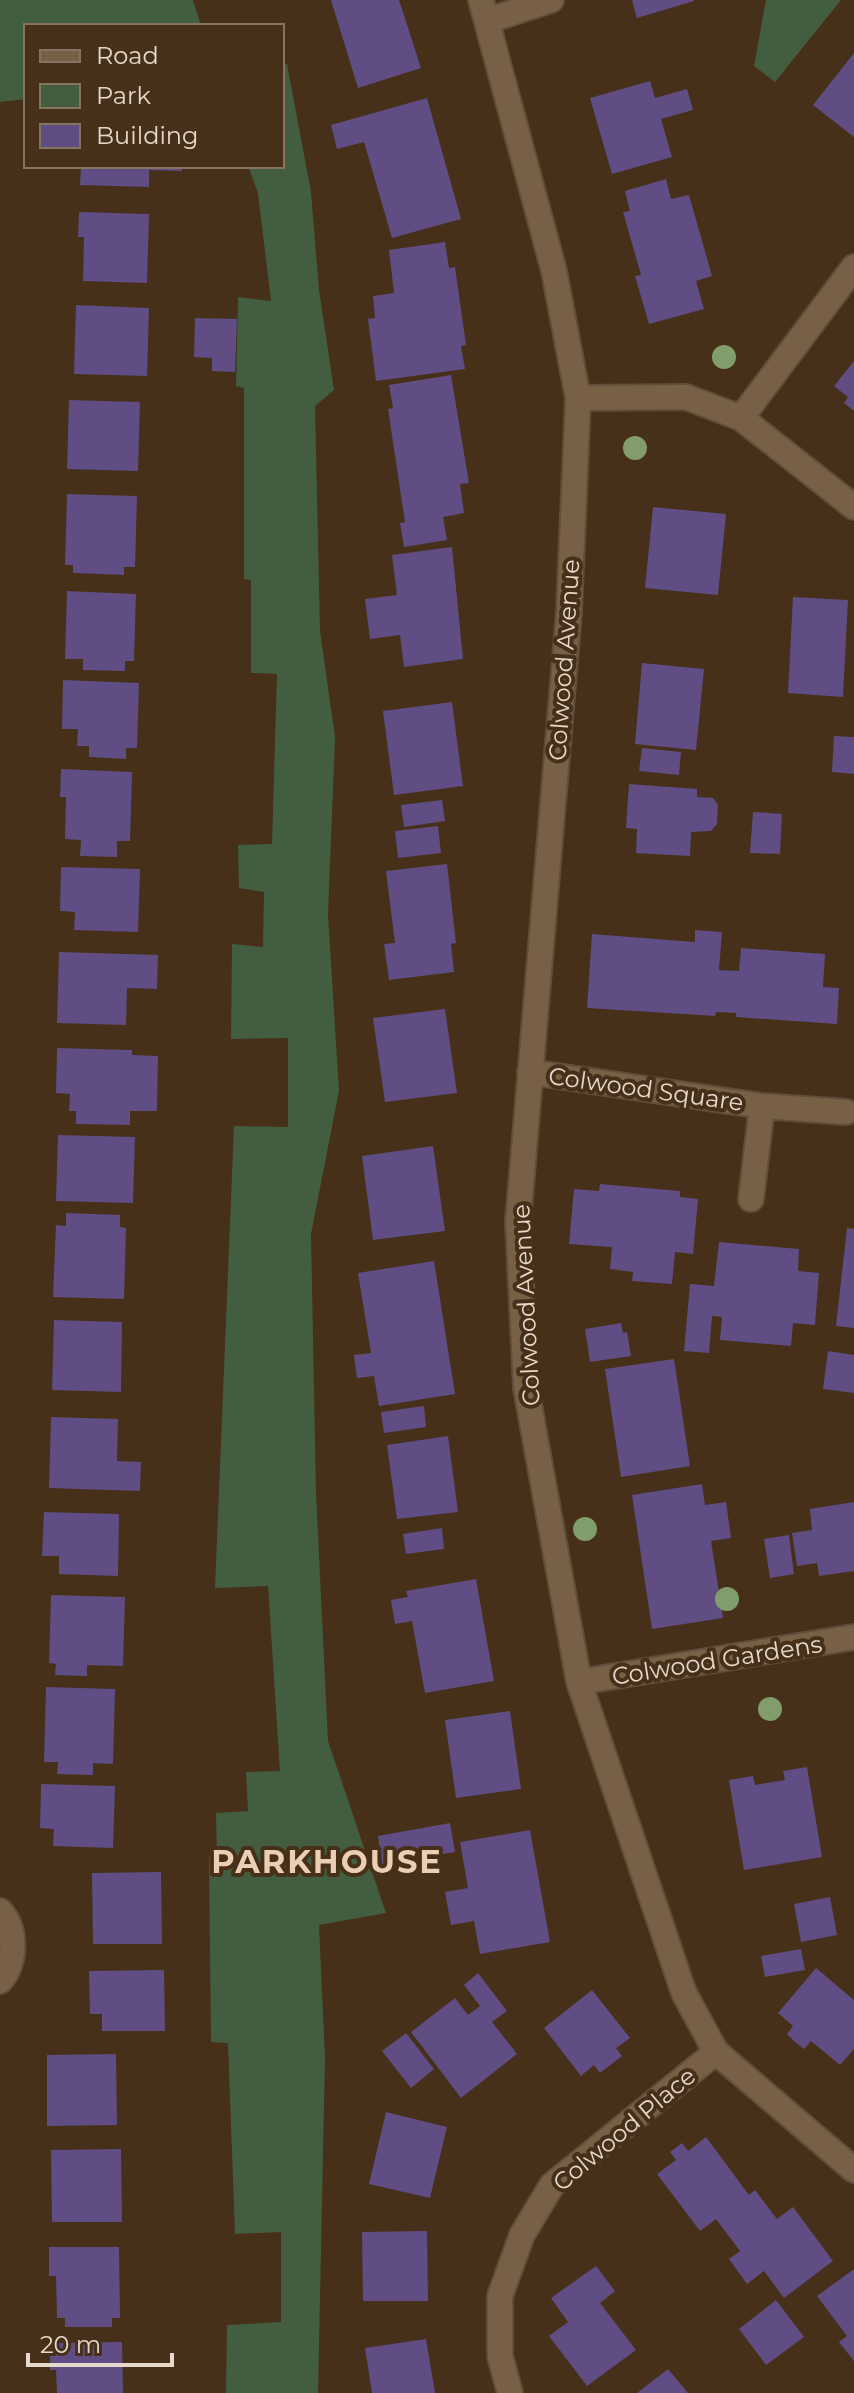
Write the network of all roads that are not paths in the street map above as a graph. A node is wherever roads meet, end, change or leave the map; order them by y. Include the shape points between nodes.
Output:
1 (551, 0) edge
2 (484, 11) edge
3 (854, 267) edge
4 (578, 398) junction
5 (741, 418) junction
6 (854, 507) edge
7 (530, 1072) junction
8 (762, 1106) junction
9 (846, 1112) dead end
10 (751, 1199) dead end
11 (854, 1637) edge
12 (579, 1682) junction
13 (0, 1911) edge
14 (0, 1981) edge
15 (716, 2052) junction
16 (854, 2170) edge
17 (510, 2393) edge

1 - 2 street
2 - 4 street, Colwood Avenue via 554,271
3 - 5 street
4 - 5 street via 686,397
4 - 7 street, Colwood Avenue via 569,612
5 - 6 street
7 - 8 street, Colwood Square
7 - 12 street, Colwood Avenue via 518,1221 526,1388
8 - 9 street, Colwood Square
8 - 10 street, Colwood Square
11 - 12 street, Colwood Gardens
12 - 15 street, Colwood Avenue via 684,1993
13 - 14 street via 14,1943 8,1972
15 - 16 street, Colwood Avenue
15 - 17 street, Colwood Place via 552,2185 522,2235 500,2296 500,2356

